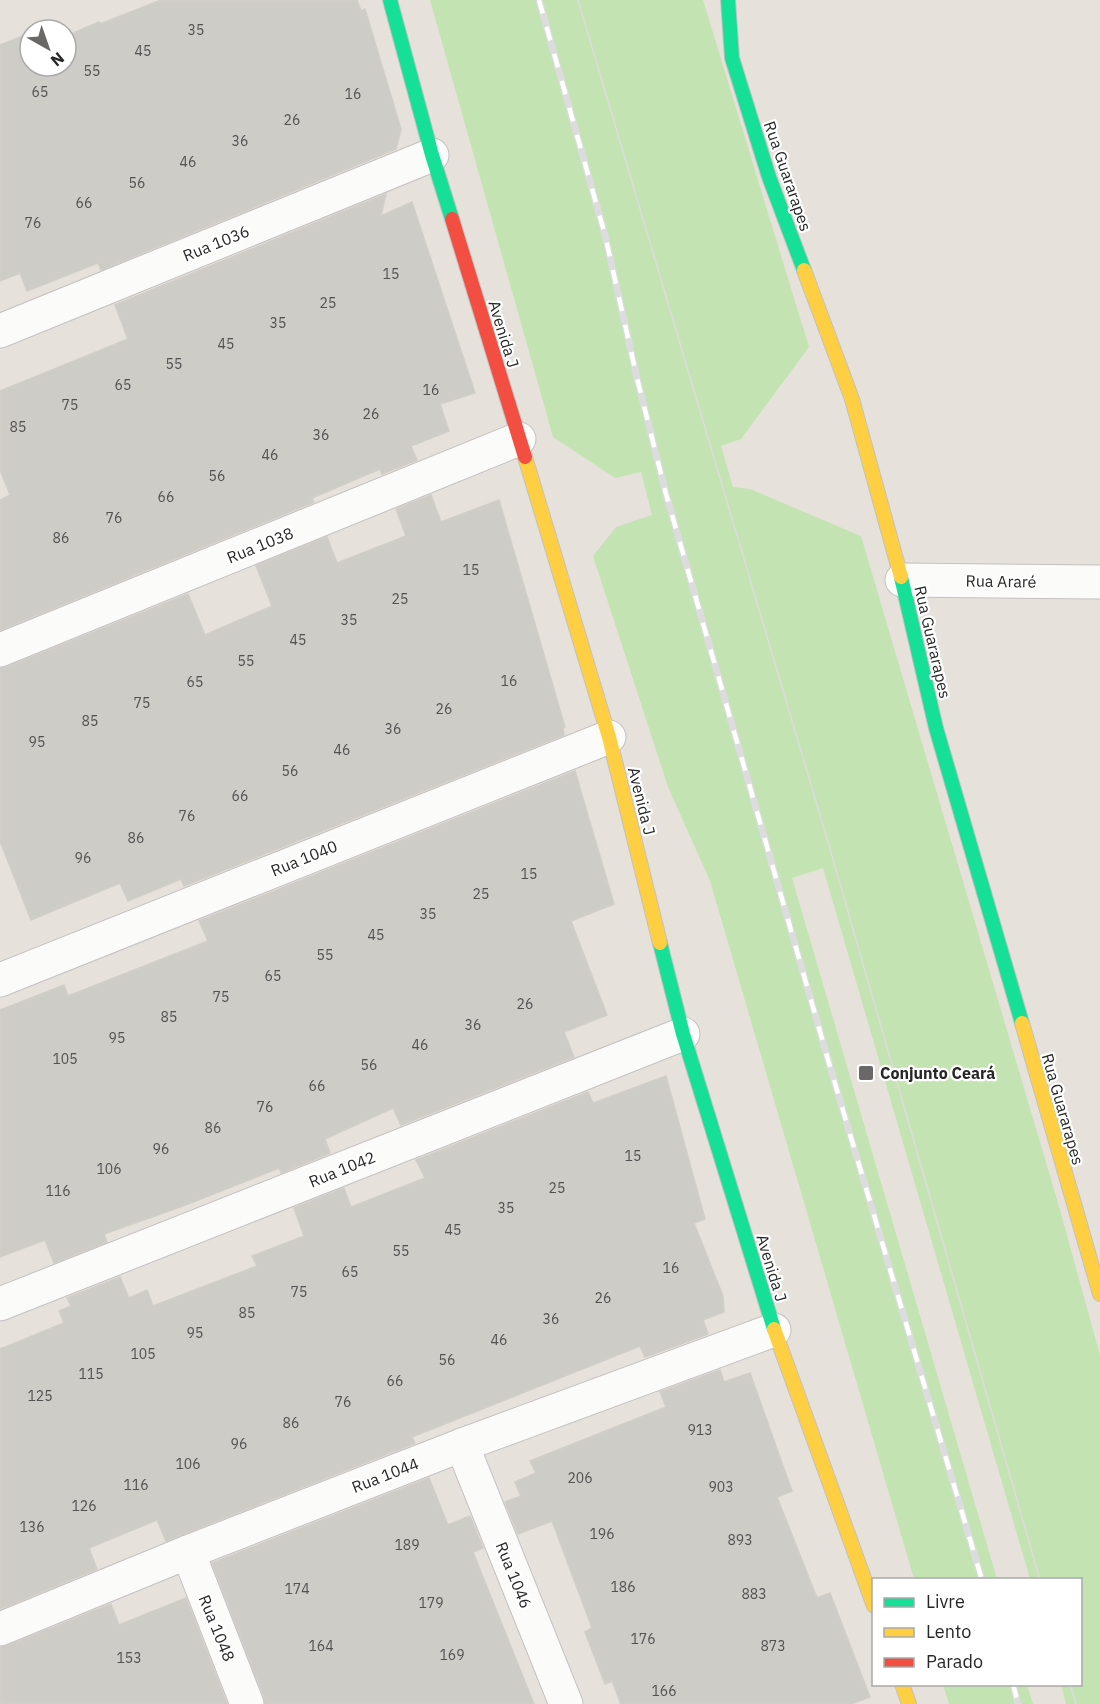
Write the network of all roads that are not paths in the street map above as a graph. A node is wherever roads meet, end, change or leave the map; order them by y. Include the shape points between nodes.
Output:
1 (390, 0) edge
2 (728, 0) edge
3 (432, 155) junction
4 (0, 331) edge
5 (519, 440) junction
6 (902, 580) junction
7 (1100, 582) edge
8 (0, 650) edge
9 (609, 737) junction
10 (0, 980) edge
11 (683, 1034) junction
12 (1100, 1294) edge
13 (0, 1304) edge
14 (774, 1330) junction
15 (462, 1446) junction
16 (188, 1552) junction
17 (872, 1603) edge
18 (0, 1629) edge
19 (903, 1686) edge
20 (247, 1704) edge
21 (566, 1704) edge
22 (909, 1704) edge

1 - 3 street, Avenida J
2 - 6 street, Rua Guararapes via 732,58 769,177 852,399
3 - 4 street, Rua 1036
3 - 5 street, Avenida J
5 - 8 street, Rua 1038
5 - 9 street, Avenida J
6 - 7 street, Rua Araré
6 - 12 street, Rua Guararapes via 936,728
9 - 10 street, Rua 1040
9 - 11 street, Avenida J
11 - 13 street, Rua 1042
11 - 14 street, Avenida J
14 - 15 street, Rua 1044
14 - 17 street, Avenida J
15 - 16 street, Rua 1044
15 - 21 street, Rua 1046
16 - 18 street, Rua 1044
16 - 20 street, Rua 1048
19 - 22 street

